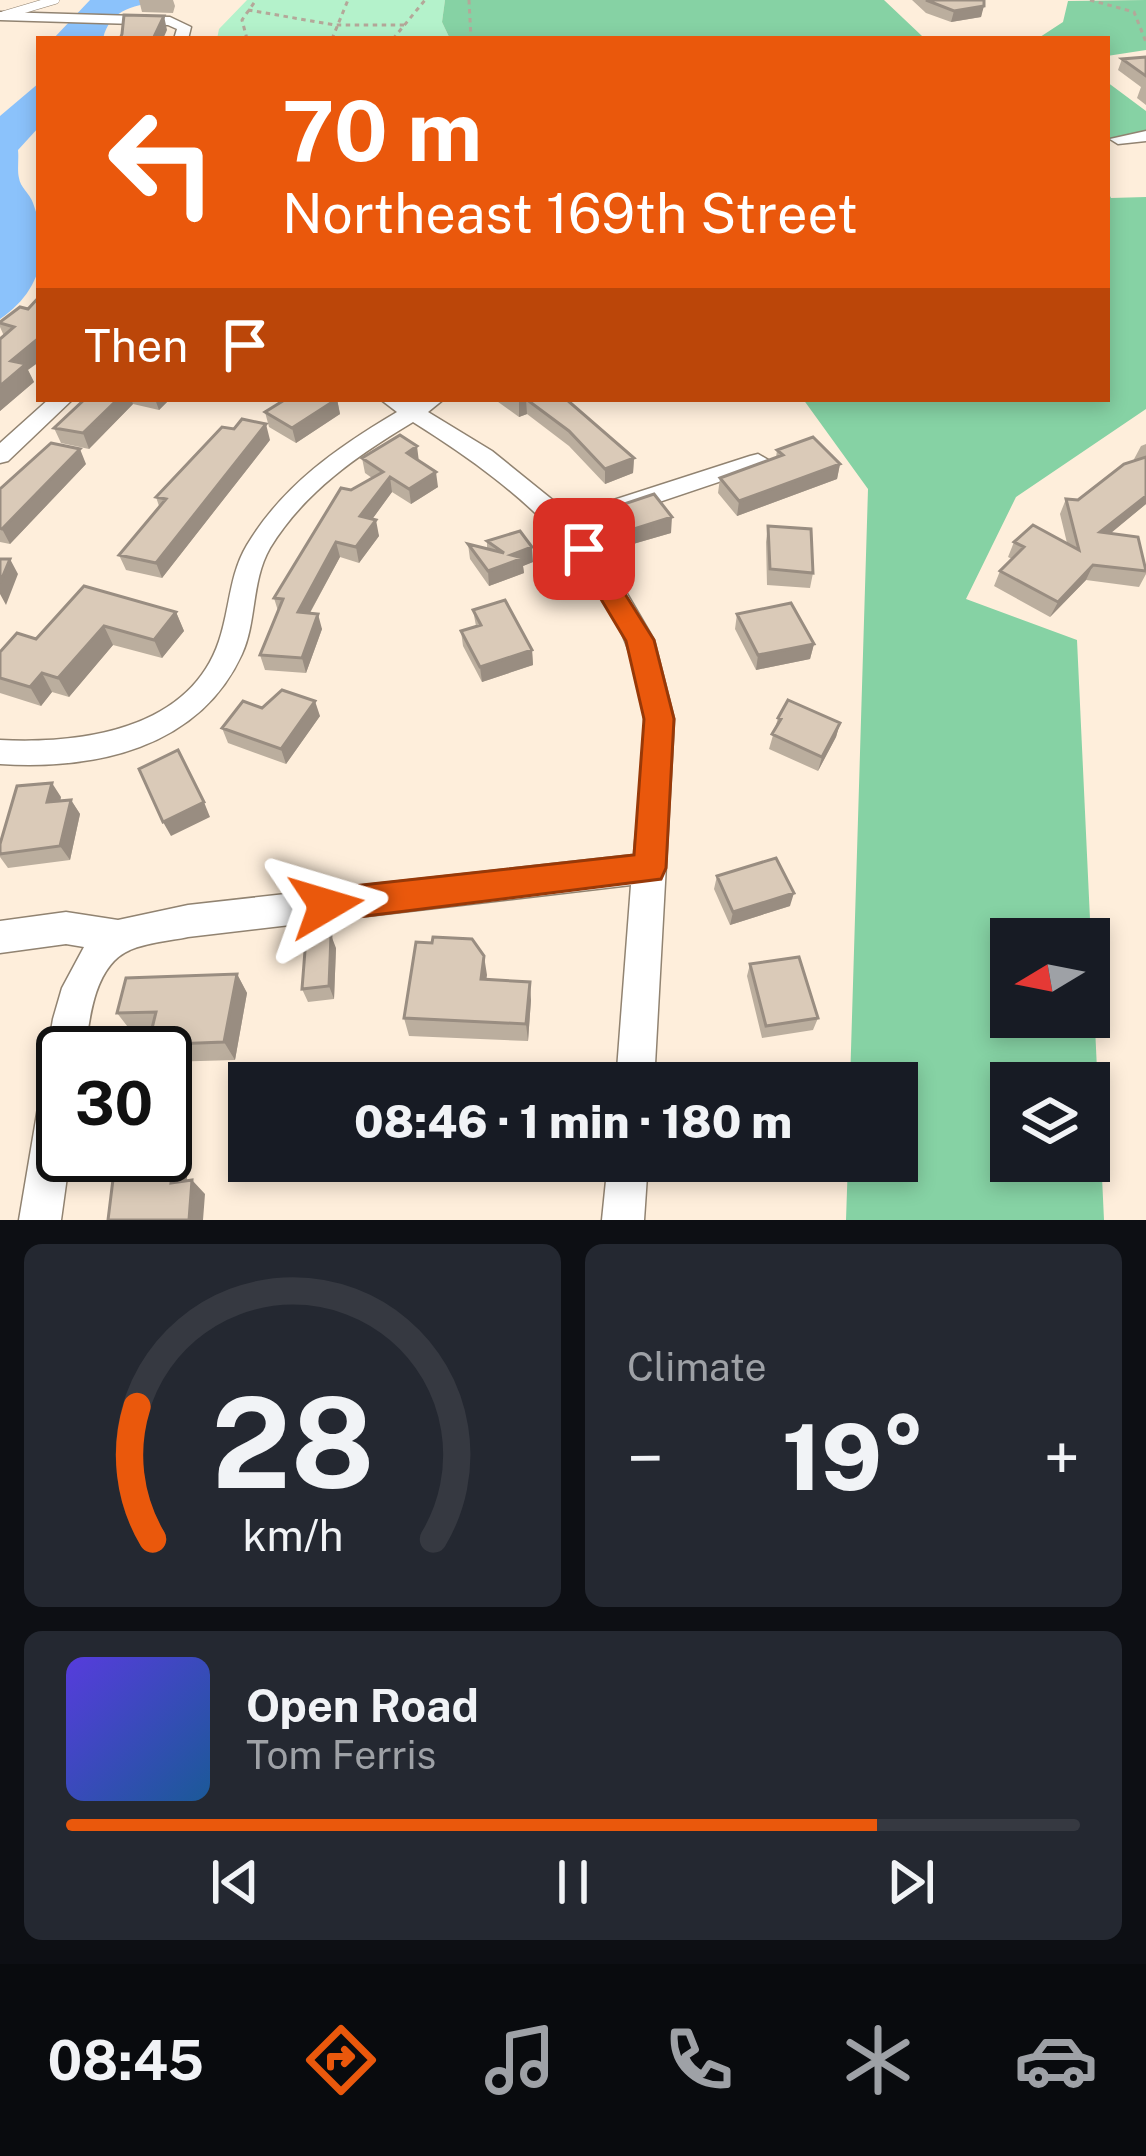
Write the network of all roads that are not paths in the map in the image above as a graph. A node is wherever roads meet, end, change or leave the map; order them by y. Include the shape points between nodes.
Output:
1 (55, 0) edge
2 (2, 16) edge
3 (182, 36) edge
4 (1146, 136) edge
5 (1118, 140) dead end
6 (59, 402) edge
7 (412, 403) edge
8 (0, 456) edge
9 (758, 461) edge
10 (566, 524) junction
11 (0, 752) edge
12 (650, 868) junction
13 (118, 935) junction
14 (0, 937) edge
15 (72, 1026) edge
16 (636, 1062) edge
17 (46, 1182) edge
18 (626, 1182) edge
19 (40, 1220) edge
20 (623, 1220) edge

1 - 2 lane
2 - 3 street via 178,24
4 - 5 street
6 - 8 street
7 - 10 street
7 - 11 street via 331,460 282,513 245,578 230,651 208,688 167,724 71,754
9 - 10 street
10 - 12 street via 640,640 659,719
12 - 13 street
12 - 16 street
13 - 14 street via 66,928
13 - 15 street via 80,985
17 - 19 street
18 - 20 street

